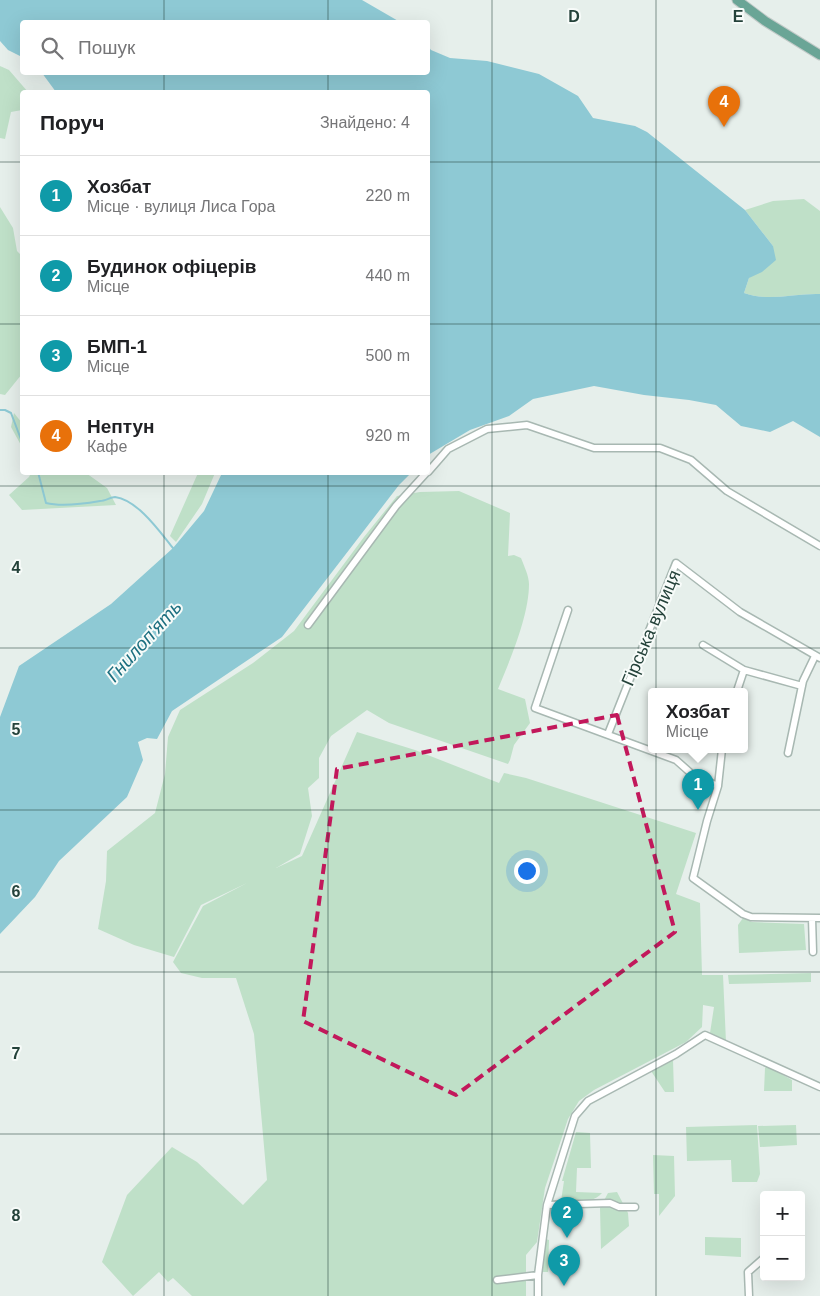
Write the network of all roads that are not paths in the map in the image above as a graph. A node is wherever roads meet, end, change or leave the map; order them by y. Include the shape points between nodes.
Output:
1 (737, 0) edge
2 (820, 55) edge
3 (430, 469) edge
4 (424, 475) edge
5 (820, 546) edge
6 (568, 610) dead end
7 (308, 625) dead end
8 (703, 645) dead end
9 (818, 657) edge
10 (744, 670) junction
11 (802, 686) junction
12 (738, 688) edge
13 (608, 734) junction
14 (648, 749) edge
15 (658, 753) edge
16 (722, 753) edge
17 (788, 753) dead end
18 (718, 786) junction
19 (812, 918) junction
20 (820, 918) edge
21 (813, 952) dead end
22 (820, 1088) edge
23 (547, 1205) junction
24 (634, 1207) dead end
25 (760, 1262) edge
26 (538, 1275) junction
27 (497, 1280) dead end
28 (538, 1296) edge
29 (748, 1296) edge

1 - 2 main road
3 - 5 street via 448,449 487,428 527,425 594,448 660,448 691,460 728,490
4 - 7 street via 396,506
6 - 13 street via 535,708
8 - 10 street
9 - 11 street, Гірська вулиця
9 - 13 street, Гірська вулиця via 740,612 676,563
10 - 11 street
10 - 12 street
11 - 17 street, Гірська вулиця
13 - 14 street
15 - 18 street via 676,760 694,776
16 - 18 street
18 - 19 street via 693,878 751,917
19 - 20 street
19 - 21 street
22 - 23 street via 705,1035 588,1101 579,1110
23 - 24 street via 610,1203
23 - 26 street
25 - 29 street via 748,1272
26 - 27 street
26 - 28 street

